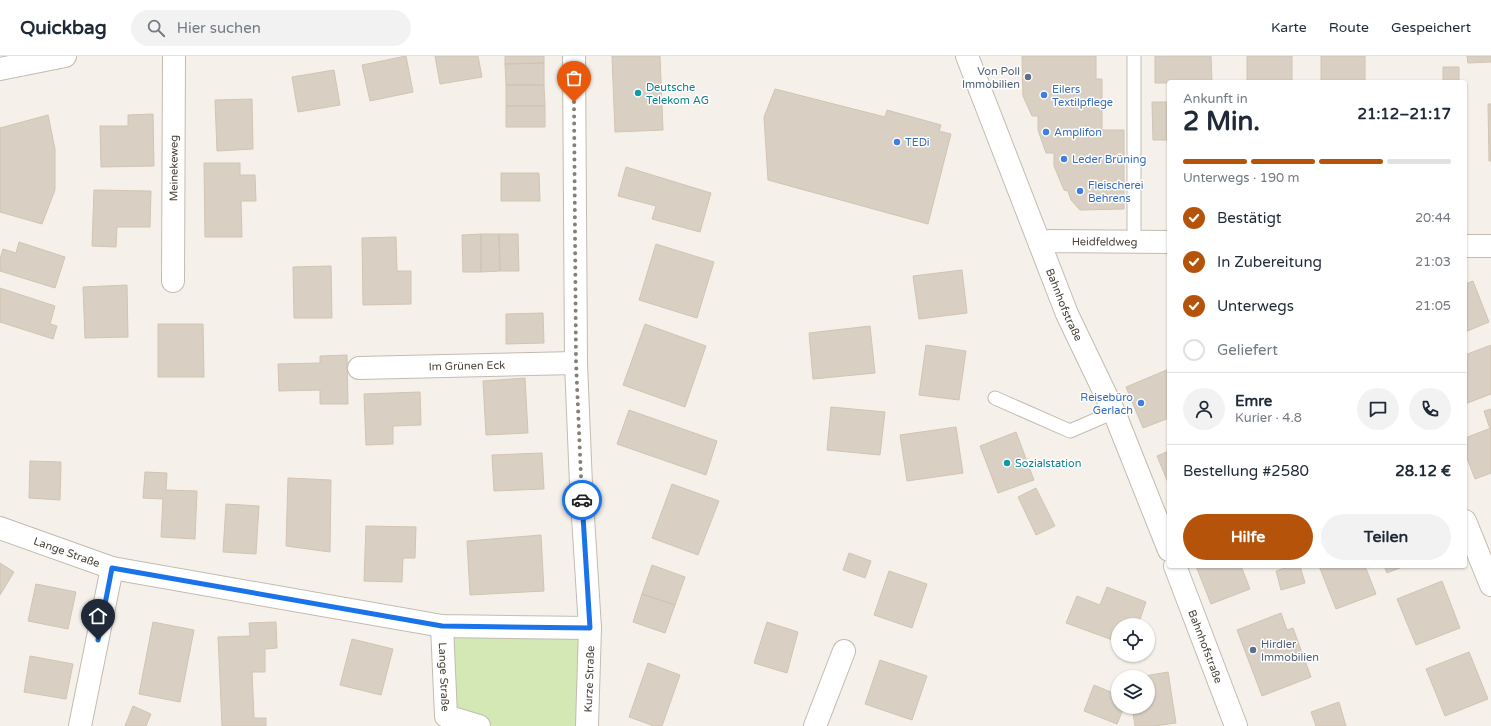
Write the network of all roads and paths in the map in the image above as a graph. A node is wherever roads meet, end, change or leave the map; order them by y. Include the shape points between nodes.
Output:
1 (65, 56) edge
2 (174, 56) edge
3 (574, 56) edge
4 (967, 56) edge
5 (1134, 56) edge
6 (0, 70) edge
7 (1134, 242) junction
8 (1167, 242) edge
9 (1040, 244) junction
10 (1467, 246) edge
11 (1491, 246) edge
12 (173, 281) dead end
13 (576, 362) junction
14 (359, 368) dead end
15 (995, 398) dead end
16 (1114, 412) junction
17 (1467, 526) edge
18 (0, 528) edge
19 (1167, 545) edge
20 (112, 568) junction
21 (1176, 568) edge
22 (1491, 585) edge
23 (442, 626) junction
24 (590, 628) junction
25 (844, 651) dead end
26 (446, 721) edge
27 (80, 726) edge
28 (479, 726) edge
29 (587, 726) edge
30 (814, 726) edge
31 (1236, 726) edge

1 - 6 street
2 - 12 street, Meinekeweg
3 - 13 street, Kurze Straße
4 - 9 street, Bahnhofstraße
5 - 7 lane
7 - 8 street, Heidfeldweg
7 - 9 street, Heidfeldweg via 1050,241
9 - 16 street, Bahnhofstraße via 1067,314
10 - 11 street
13 - 14 street, Im Grünen Eck
13 - 24 street, Kurze Straße
15 - 16 lane via 1070,431
16 - 19 street, Bahnhofstraße
17 - 22 street
18 - 20 street, Lange Straße
20 - 23 street, Lange Straße
20 - 27 street
21 - 31 street, Bahnhofstraße
23 - 24 street, Lange Straße
23 - 26 street, Lange Straße
24 - 29 street, Kurze Straße
25 - 30 street
26 - 28 street, Lange Straße

